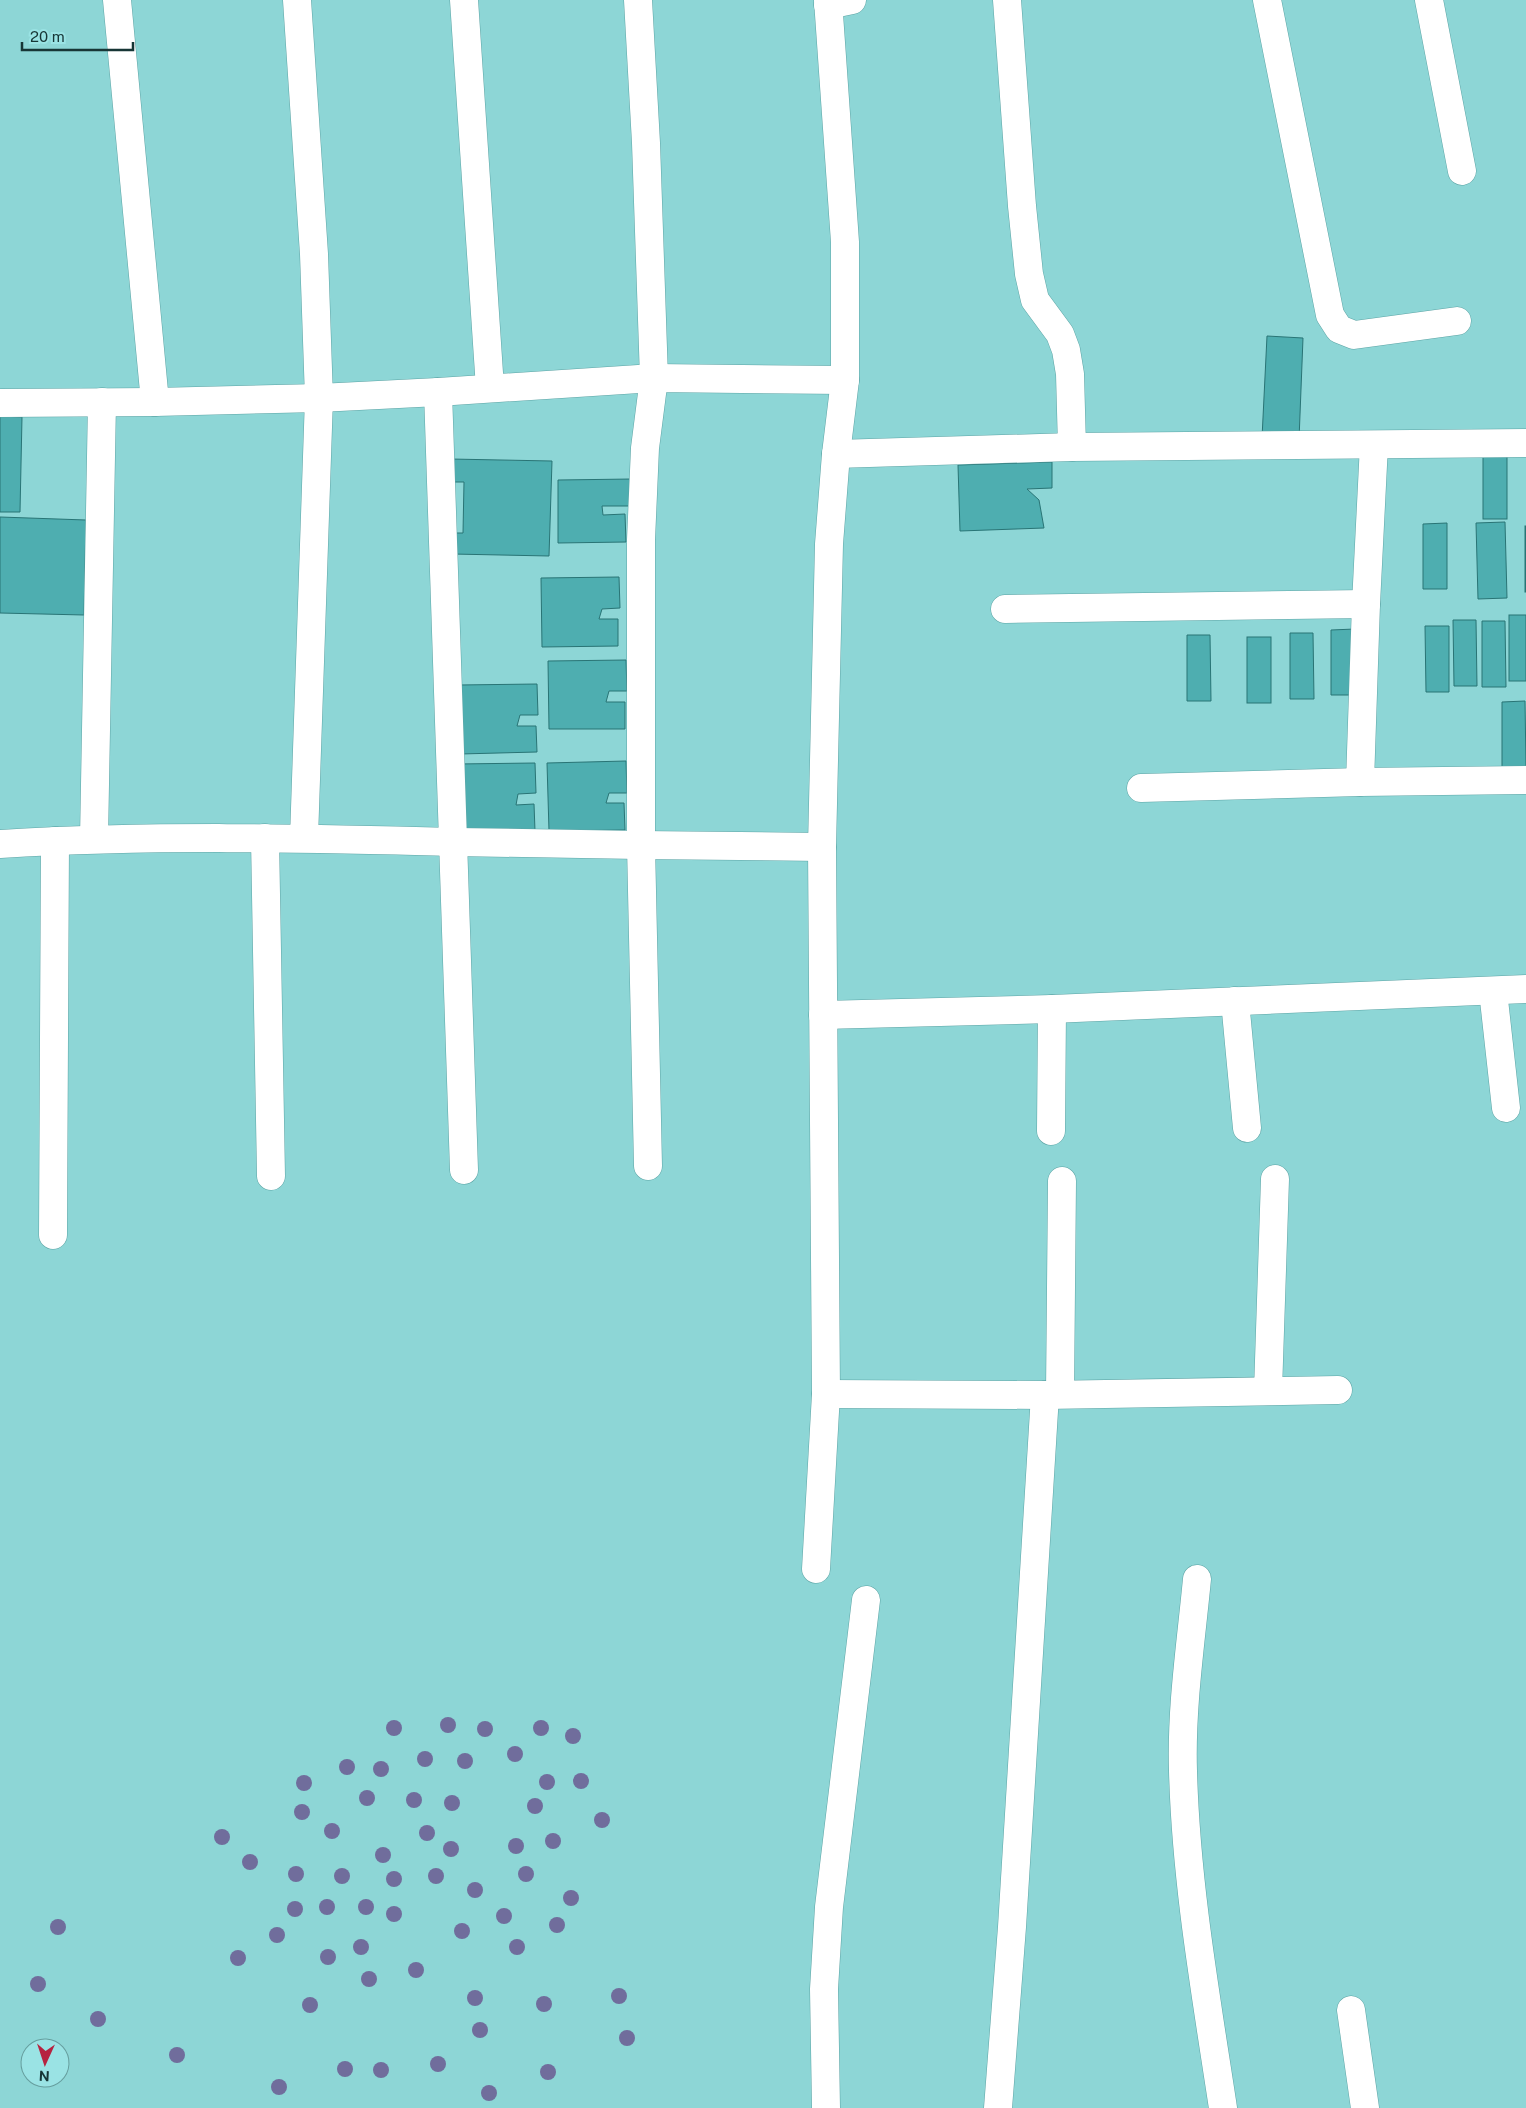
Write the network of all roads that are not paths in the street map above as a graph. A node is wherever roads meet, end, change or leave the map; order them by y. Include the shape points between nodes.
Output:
1 (118, 0) edge
2 (297, 0) edge
3 (464, 0) edge
4 (638, 0) edge
5 (1007, 0) edge
6 (1267, 0) edge
7 (1429, 0) edge
8 (836, 2) edge
9 (1462, 171) dead end
10 (1457, 321) dead end
11 (654, 378) junction
12 (845, 380) junction
13 (490, 388) junction
14 (438, 392) junction
15 (320, 398) junction
16 (102, 402) junction
17 (155, 402) junction
18 (0, 403) edge
19 (1526, 443) edge
20 (1374, 444) junction
21 (1072, 447) junction
22 (836, 454) junction
23 (1366, 604) junction
24 (1005, 609) dead end
25 (1526, 780) edge
26 (1360, 782) junction
27 (1142, 788) dead end
28 (265, 838) junction
29 (304, 838) junction
30 (94, 839) junction
31 (56, 841) junction
32 (454, 842) junction
33 (0, 844) edge
34 (641, 845) junction
35 (822, 847) junction
36 (1526, 989) edge
37 (1494, 991) junction
38 (1234, 1001) junction
39 (1052, 1009) junction
40 (823, 1015) junction
41 (1506, 1108) dead end
42 (1247, 1128) dead end
43 (1051, 1131) dead end
44 (648, 1166) dead end
45 (464, 1170) dead end
46 (271, 1176) dead end
47 (1275, 1179) dead end
48 (1062, 1181) dead end
49 (53, 1235) dead end
50 (1338, 1390) dead end
51 (1268, 1391) junction
52 (826, 1394) junction
53 (1052, 1394) junction
54 (816, 1569) dead end
55 (1197, 1579) dead end
56 (866, 1600) dead end
57 (1351, 2010) dead end
58 (826, 2108) edge
59 (998, 2108) edge
60 (1223, 2108) edge
61 (1364, 2108) edge

1 - 17 street
2 - 15 street
3 - 13 street
4 - 11 street
5 - 21 street via 1029,274 1035,300 1060,334 1066,350 1070,374
6 - 10 street via 1330,315 1339,329 1354,335
7 - 9 street
8 - 12 street
11 - 12 street
11 - 13 street
11 - 34 street via 645,448 641,540
12 - 22 street
13 - 14 street
14 - 15 street
14 - 32 street
15 - 17 street
15 - 29 street
16 - 17 street
16 - 18 street
16 - 30 street
19 - 20 street
20 - 21 street
20 - 23 street
21 - 22 street
22 - 35 street via 829,544
23 - 24 street
23 - 26 street
25 - 26 street
26 - 27 street
28 - 29 street
28 - 30 street
28 - 46 street
29 - 32 street
30 - 31 street
31 - 33 street
31 - 49 street
32 - 34 street
32 - 45 street
34 - 35 street
34 - 44 street
35 - 40 street
36 - 37 street
37 - 38 street
37 - 41 street
38 - 39 street
38 - 42 street
39 - 40 street
39 - 43 street
40 - 52 street
47 - 51 street
48 - 53 street
50 - 51 street
51 - 53 street
52 - 53 street
52 - 54 street
53 - 59 street
55 - 60 street via 1185,1701 1186,1845
56 - 58 street via 829,1907 824,1989
57 - 61 street

